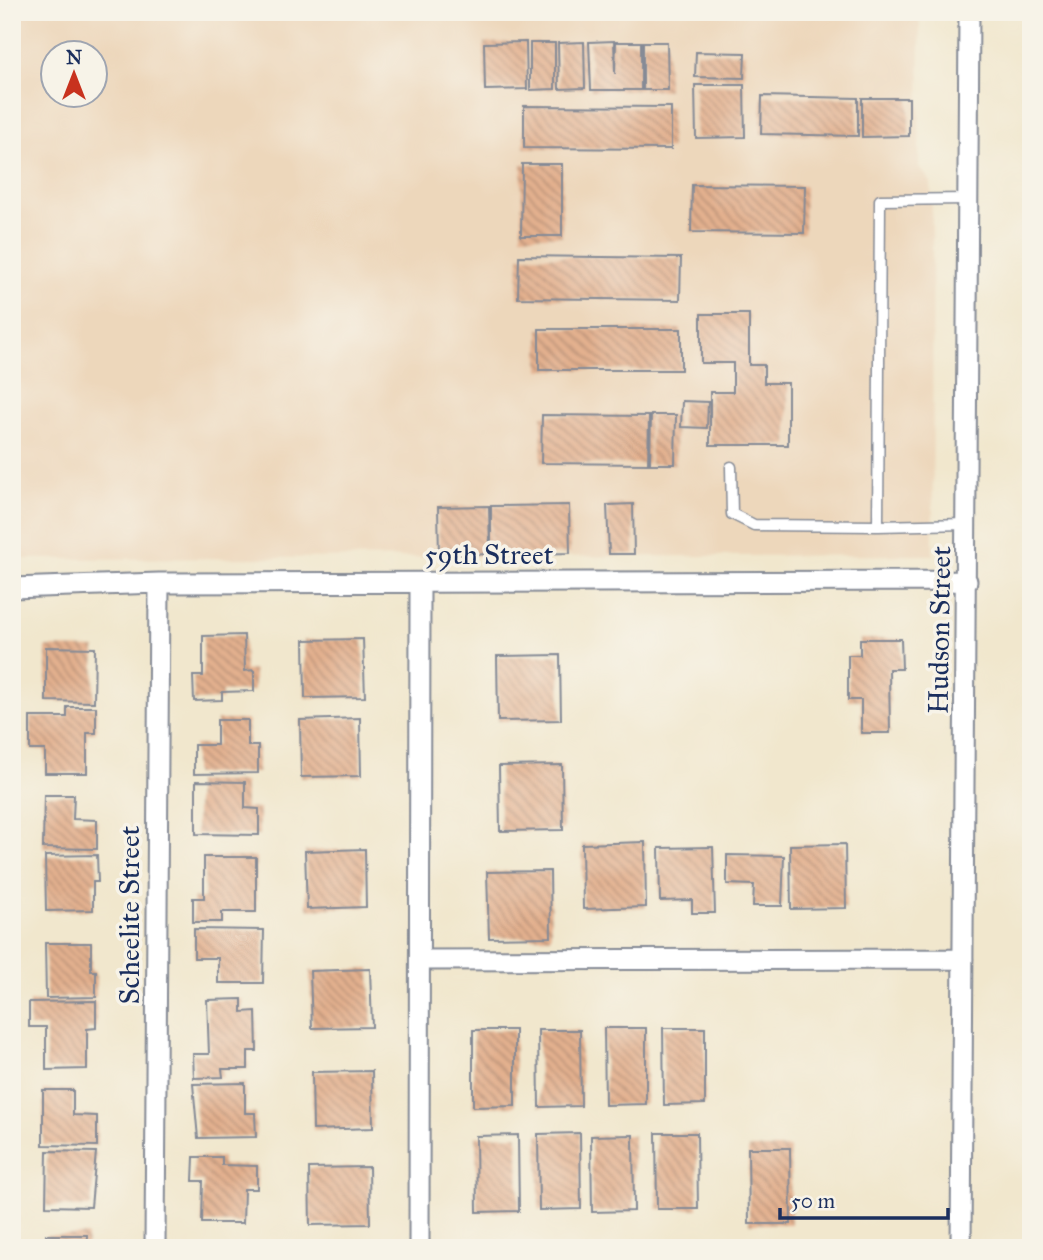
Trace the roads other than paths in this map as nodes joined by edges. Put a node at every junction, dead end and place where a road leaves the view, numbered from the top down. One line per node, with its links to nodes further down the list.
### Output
1 (969, 12): 2 (street, Hudson Street)
2 (968, 199): 4 (street, Hudson Street); 5 (lane)
3 (731, 467): 5 (lane)
4 (968, 524): 5 (lane); 6 (street, Hudson Street)
5 (878, 526)
6 (967, 581): 8 (street, 59th Street); 10 (street, Hudson Street)
7 (159, 583): 8 (street, 59th Street); 9 (street, 59th Street); 12 (street, Scheelite Street)
8 (420, 583): 11 (street)
9 (12, 588)
10 (963, 959): 11 (street); 14 (street, Hudson Street)
11 (419, 960): 13 (street)
12 (155, 1248)
13 (419, 1248)
14 (961, 1248)

